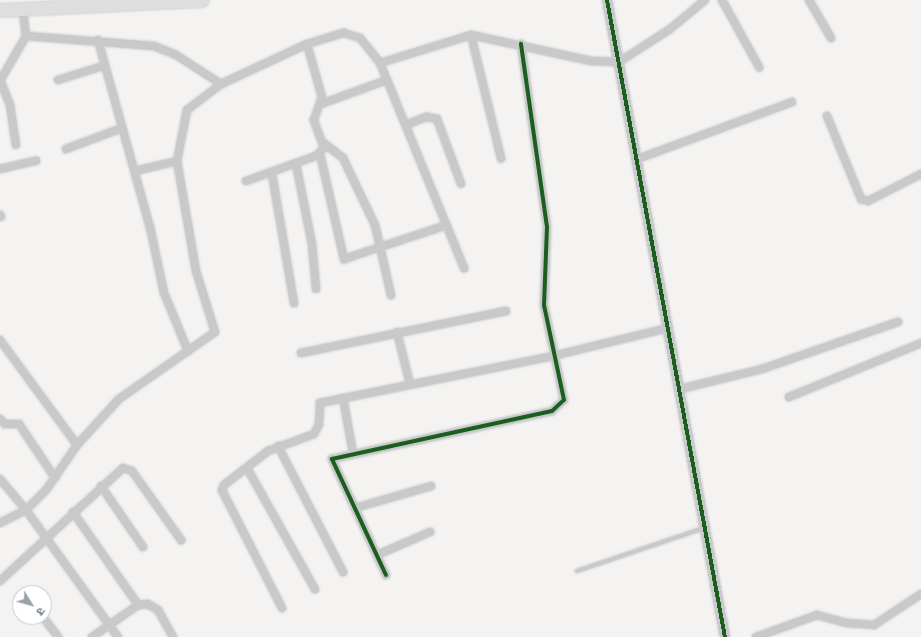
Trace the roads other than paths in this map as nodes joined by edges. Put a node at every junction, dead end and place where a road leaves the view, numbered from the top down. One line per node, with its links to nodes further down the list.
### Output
1 (202, 0): 7 (highway)
2 (607, 0): 14 (street)
3 (705, 0): 14 (street)
4 (722, 0): 19 (street)
5 (809, 0): 10 (street)
6 (0, 10): 7 (highway)
7 (24, 10): 9 (street)
8 (471, 35): 13 (street); 17 (street); 33 (street)
9 (26, 36): 11 (street); 16 (street)
10 (831, 38)
11 (98, 40): 18 (street); 23 (street)
12 (307, 44): 17 (street); 23 (street); 25 (street)
13 (521, 44): 14 (street); 58 (street)
14 (619, 62): 34 (street)
15 (0, 63): 16 (street)
16 (10, 63): 20 (street)
17 (380, 63): 22 (street)
18 (103, 66): 21 (street); 28 (street)
19 (759, 67)
20 (0, 80): 30 (street)
21 (58, 80)
22 (387, 80): 25 (street); 27 (street)
23 (221, 84): 36 (street)
24 (792, 102): 34 (street)
25 (321, 104): 29 (street)
26 (827, 116): 41 (street)
27 (406, 125): 43 (street); 44 (street)
28 (122, 128): 31 (street); 39 (street)
29 (325, 144): 32 (street); 45 (street)
30 (16, 145)
31 (66, 149)
32 (320, 154): 37 (street); 45 (street)
33 (501, 158)
34 (637, 159): 52 (street)
35 (36, 161): 38 (street)
36 (177, 161): 39 (street); 56 (street)
37 (296, 164): 40 (street); 47 (street)
38 (0, 169)
39 (135, 171): 56 (street)
40 (272, 174): 42 (street); 49 (street)
41 (921, 174)
42 (246, 182)
43 (461, 184)
44 (447, 225): 45 (street); 46 (street)
45 (381, 245): 48 (street)
46 (464, 268)
47 (316, 289)
48 (391, 295)
49 (294, 303)
50 (506, 311): 53 (street)
51 (898, 322): 60 (street)
52 (668, 328): 58 (street); 60 (street)
53 (397, 332): 57 (street); 59 (street)
54 (0, 340): 64 (street)
55 (921, 343): 61 (street)
56 (188, 351): 64 (street)
57 (301, 353)
58 (557, 355): 59 (street); 66 (street)
59 (410, 384): 62 (street)
60 (680, 389): 76 (street)
61 (789, 397)
62 (342, 398): 65 (street); 66 (street)
63 (0, 419): 68 (street)
64 (77, 445): 68 (street)
65 (278, 446): 67 (street); 83 (street)
66 (353, 453): 72 (street)
67 (247, 468): 86 (street); 89 (street)
68 (55, 478): 73 (street)
69 (0, 479): 73 (street)
70 (102, 486): 74 (street); 79 (street); 80 (street)
71 (431, 486): 72 (street)
72 (355, 508): 81 (street)
73 (26, 510): 75 (street); 78 (street)
74 (73, 512): 78 (street); 88 (street)
75 (0, 523)
76 (705, 527): 82 (lane); 96 (street)
77 (430, 532): 81 (street)
78 (46, 537): 85 (street); 91 (street)
79 (181, 540)
80 (143, 547)
81 (377, 555): 84 (street)
82 (577, 571)
83 (343, 572)
84 (386, 575)
85 (0, 581)
86 (315, 589)
87 (921, 594): 97 (street)
88 (138, 605): 91 (street); 95 (street)
89 (282, 608)
90 (49, 625): 92 (street)
91 (110, 625): 93 (street); 94 (street)
92 (58, 637)
93 (92, 637)
94 (118, 637)
95 (173, 637)
96 (725, 637)
97 (756, 637)

